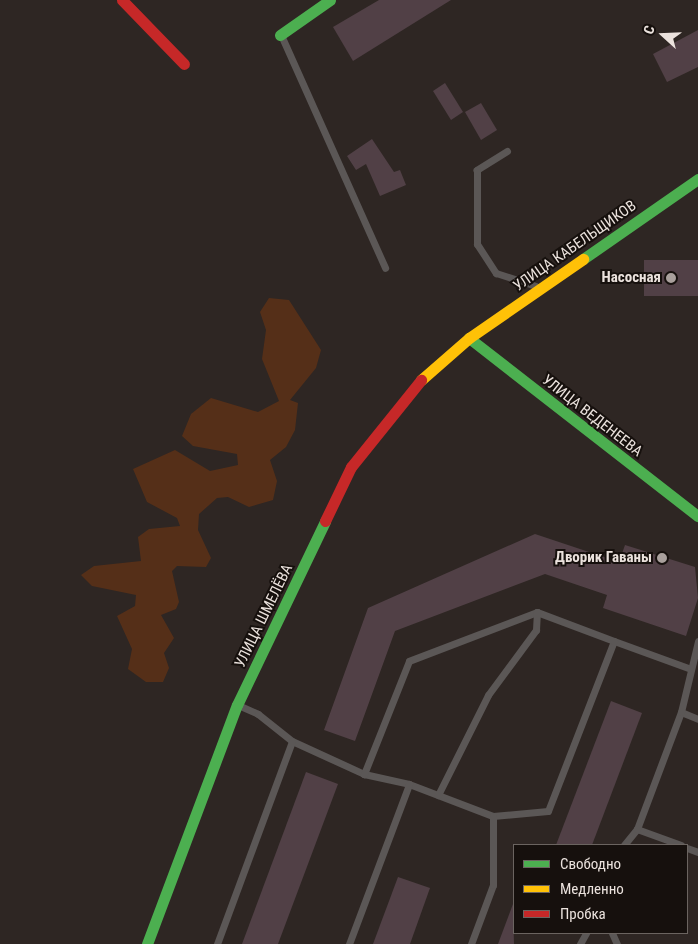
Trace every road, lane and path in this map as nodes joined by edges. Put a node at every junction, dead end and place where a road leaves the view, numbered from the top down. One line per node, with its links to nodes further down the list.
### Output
1 (122, 0): 4 (main road)
2 (330, 0): 3 (main road)
3 (280, 35): 7 (lane)
4 (184, 64)
5 (507, 151): 8 (lane)
6 (698, 179): 8 (main road, УЛИЦА КАБЕЛЬЩИКОВ)
7 (385, 268)
8 (541, 288): 9 (main road, УЛИЦА КАБЕЛЬЩИКОВ)
9 (469, 338): 10 (main road, УЛИЦА ВЕДЕНЕЕВА); 15 (main road, УЛИЦА ШМЕЛЁВА)
10 (698, 516)
11 (537, 612): 12 (lane); 19 (lane); 21 (lane)
12 (614, 641): 14 (lane); 22 (lane)
13 (698, 641): 14 (lane)
14 (688, 668): 16 (lane)
15 (237, 705): 18 (lane); 26 (main road, УЛИЦА ШМЕЛЁВА)
16 (681, 712): 17 (lane); 23 (lane)
17 (698, 719)
18 (292, 741): 19 (lane); 27 (lane)
19 (364, 774): 20 (lane)
20 (409, 784): 21 (lane); 28 (lane)
21 (438, 795): 22 (lane)
22 (493, 816): 29 (lane)
23 (637, 829): 24 (lane); 25 (lane)
24 (625, 844)
25 (677, 844)
26 (147, 944)
27 (217, 944)
28 (349, 944)
29 (471, 944)

